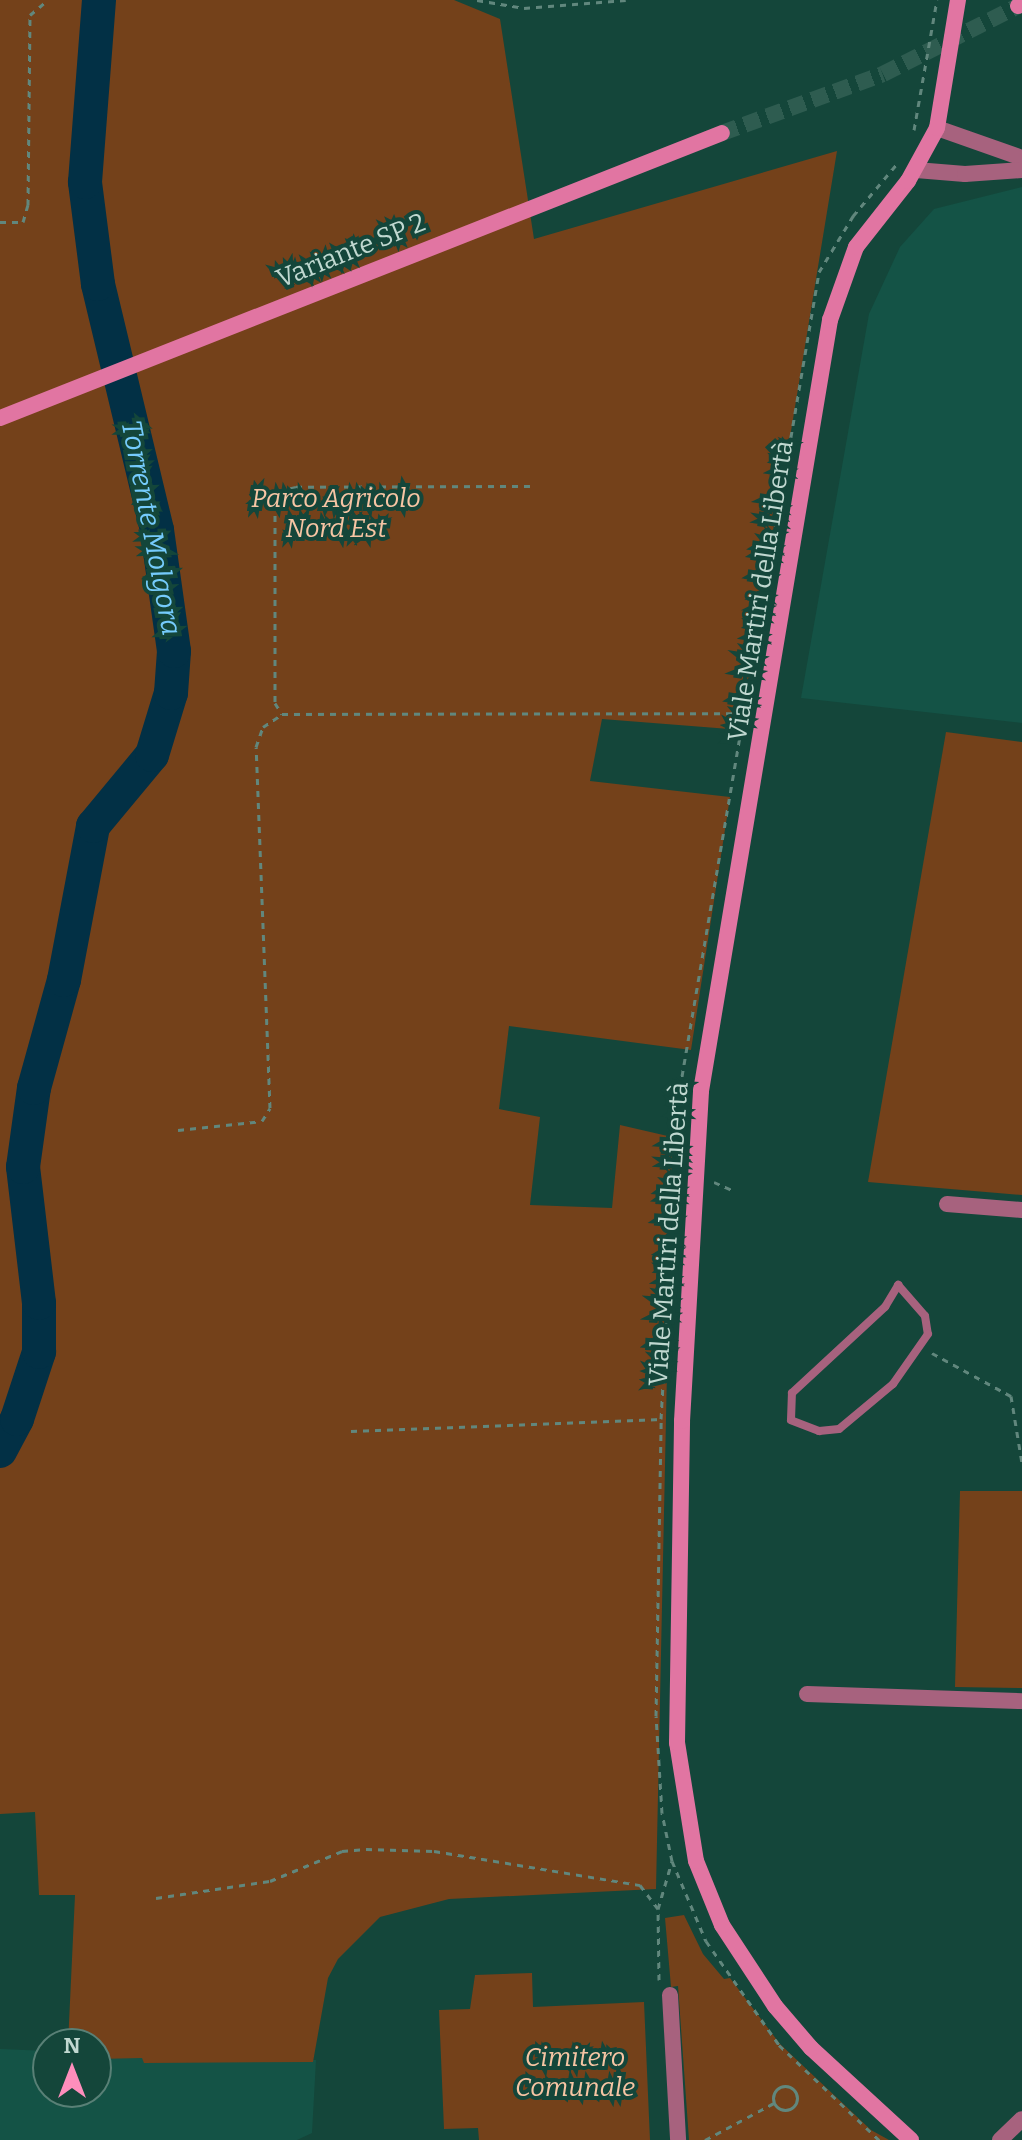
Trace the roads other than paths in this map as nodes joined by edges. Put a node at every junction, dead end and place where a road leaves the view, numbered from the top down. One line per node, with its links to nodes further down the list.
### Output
1 (958, 0): 2 (street, Viale Martiri della Libertà)
2 (937, 128): 4 (street); 5 (street, Viale Martiri della Libertà)
3 (722, 133): 7 (street, Variante SP 2)
4 (1022, 158)
5 (916, 170): 6 (street); 16 (street, Viale Martiri della Libertà)
6 (1022, 170)
7 (0, 418)
8 (947, 1204): 9 (street)
9 (1022, 1210)
10 (922, 1347): 10 (lane)
11 (807, 1694): 12 (street)
12 (1022, 1701)
13 (670, 1995): 15 (street)
14 (1022, 2119): 17 (street)
15 (678, 2140)
16 (911, 2140)
17 (1000, 2140)

